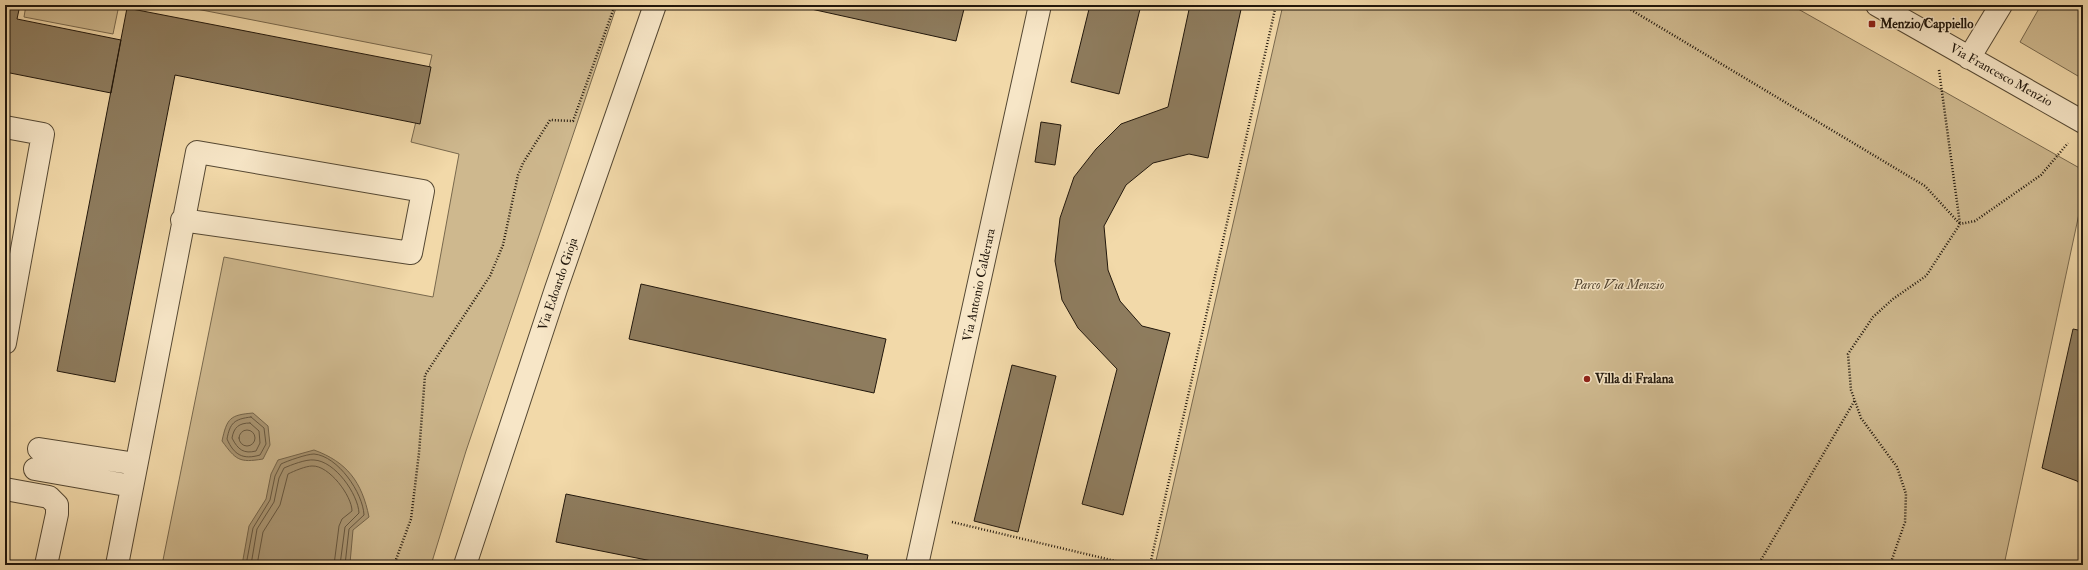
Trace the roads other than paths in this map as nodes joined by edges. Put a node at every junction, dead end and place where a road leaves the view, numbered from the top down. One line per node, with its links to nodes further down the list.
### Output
1 (655, 5): 15 (street, Via Edoardo Gioja)
2 (1040, 5): 16 (street, Via Antonio Calderara)
3 (1877, 5): 5 (street, Via Francesco Menzio)
4 (2001, 5): 5 (street)
5 (1970, 58): 6 (street, Via Francesco Menzio)
6 (2083, 122)
7 (5, 127): 9 (street)
8 (182, 220): 8 (street); 10 (street)
9 (5, 343)
10 (136, 464): 11 (street); 11 (street)
11 (132, 486): 14 (street)
12 (5, 489): 13 (street)
13 (46, 565)
14 (117, 565)
15 (466, 565)
16 (917, 565)

